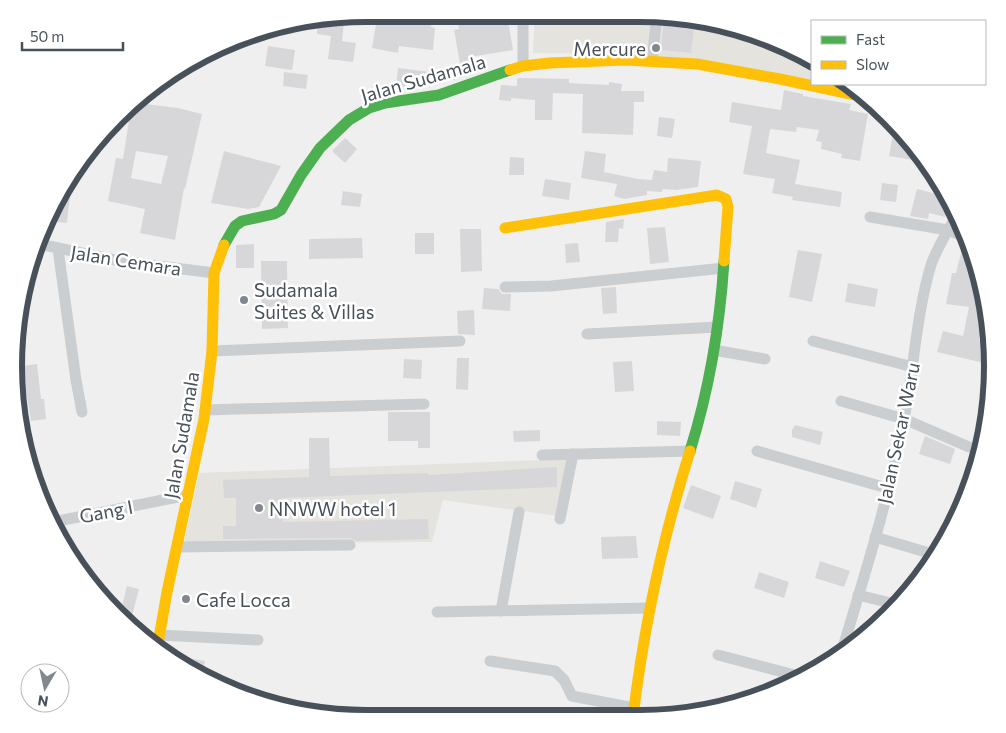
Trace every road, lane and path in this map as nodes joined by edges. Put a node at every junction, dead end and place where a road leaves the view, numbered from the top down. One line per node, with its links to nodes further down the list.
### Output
1 (522, 22): 4 (street)
2 (656, 23): 3 (street)
3 (652, 61): 4 (street, Jalan Sudamala); 5 (street, Jalan Sudamala)
4 (522, 66): 14 (street, Jalan Sudamala)
5 (848, 94)
6 (870, 217): 9 (street)
7 (952, 223): 9 (street, Jalan Sekar Waru)
8 (505, 228): 13 (street)
9 (948, 230): 10 (street); 23 (street, Jalan Sekar Waru)
10 (956, 233)
11 (45, 245): 12 (street, Jalan Cemara)
12 (58, 248): 14 (street, Jalan Cemara); 27 (street)
13 (724, 268): 15 (street); 16 (street)
14 (214, 274): 21 (street, Jalan Sudamala)
15 (504, 287)
16 (717, 327): 17 (street); 20 (street)
17 (587, 334)
18 (460, 341): 21 (street)
19 (814, 341): 23 (street)
20 (714, 350): 22 (street); 30 (street)
21 (212, 351): 26 (street, Jalan Sudamala)
22 (765, 359)
23 (913, 367): 28 (street, Jalan Sekar Waru)
24 (841, 401): 28 (street)
25 (424, 404): 26 (street)
26 (205, 410): 35 (street, Jalan Sudamala)
27 (82, 412)
28 (904, 419): 29 (street); 34 (street, Jalan Sekar Waru)
29 (969, 447)
30 (691, 452): 32 (street); 45 (street)
31 (757, 452): 34 (street)
32 (573, 454): 33 (street); 37 (street)
33 (542, 455)
34 (887, 488): 39 (street, Jalan Sekar Waru)
35 (188, 495): 38 (street, Gang I); 41 (street, Jalan Sudamala)
36 (519, 512): 46 (street)
37 (560, 519)
38 (59, 521)
39 (875, 537): 42 (street); 43 (street, Jalan Sekar Waru)
40 (350, 545): 41 (street)
41 (177, 547): 48 (street, Jalan Sudamala)
42 (929, 553)
43 (858, 595): 44 (street); 51 (street, Jalan Sekar Waru)
44 (890, 602)
45 (649, 608): 46 (street); 56 (street)
46 (501, 611): 47 (street)
47 (437, 612)
48 (160, 635): 49 (street, Jalan Sudamala); 50 (street)
49 (159, 640)
50 (258, 640)
51 (843, 644)
52 (718, 655): 54 (street)
53 (490, 661): 55 (street)
54 (793, 675)
55 (626, 710)
56 (634, 710)

